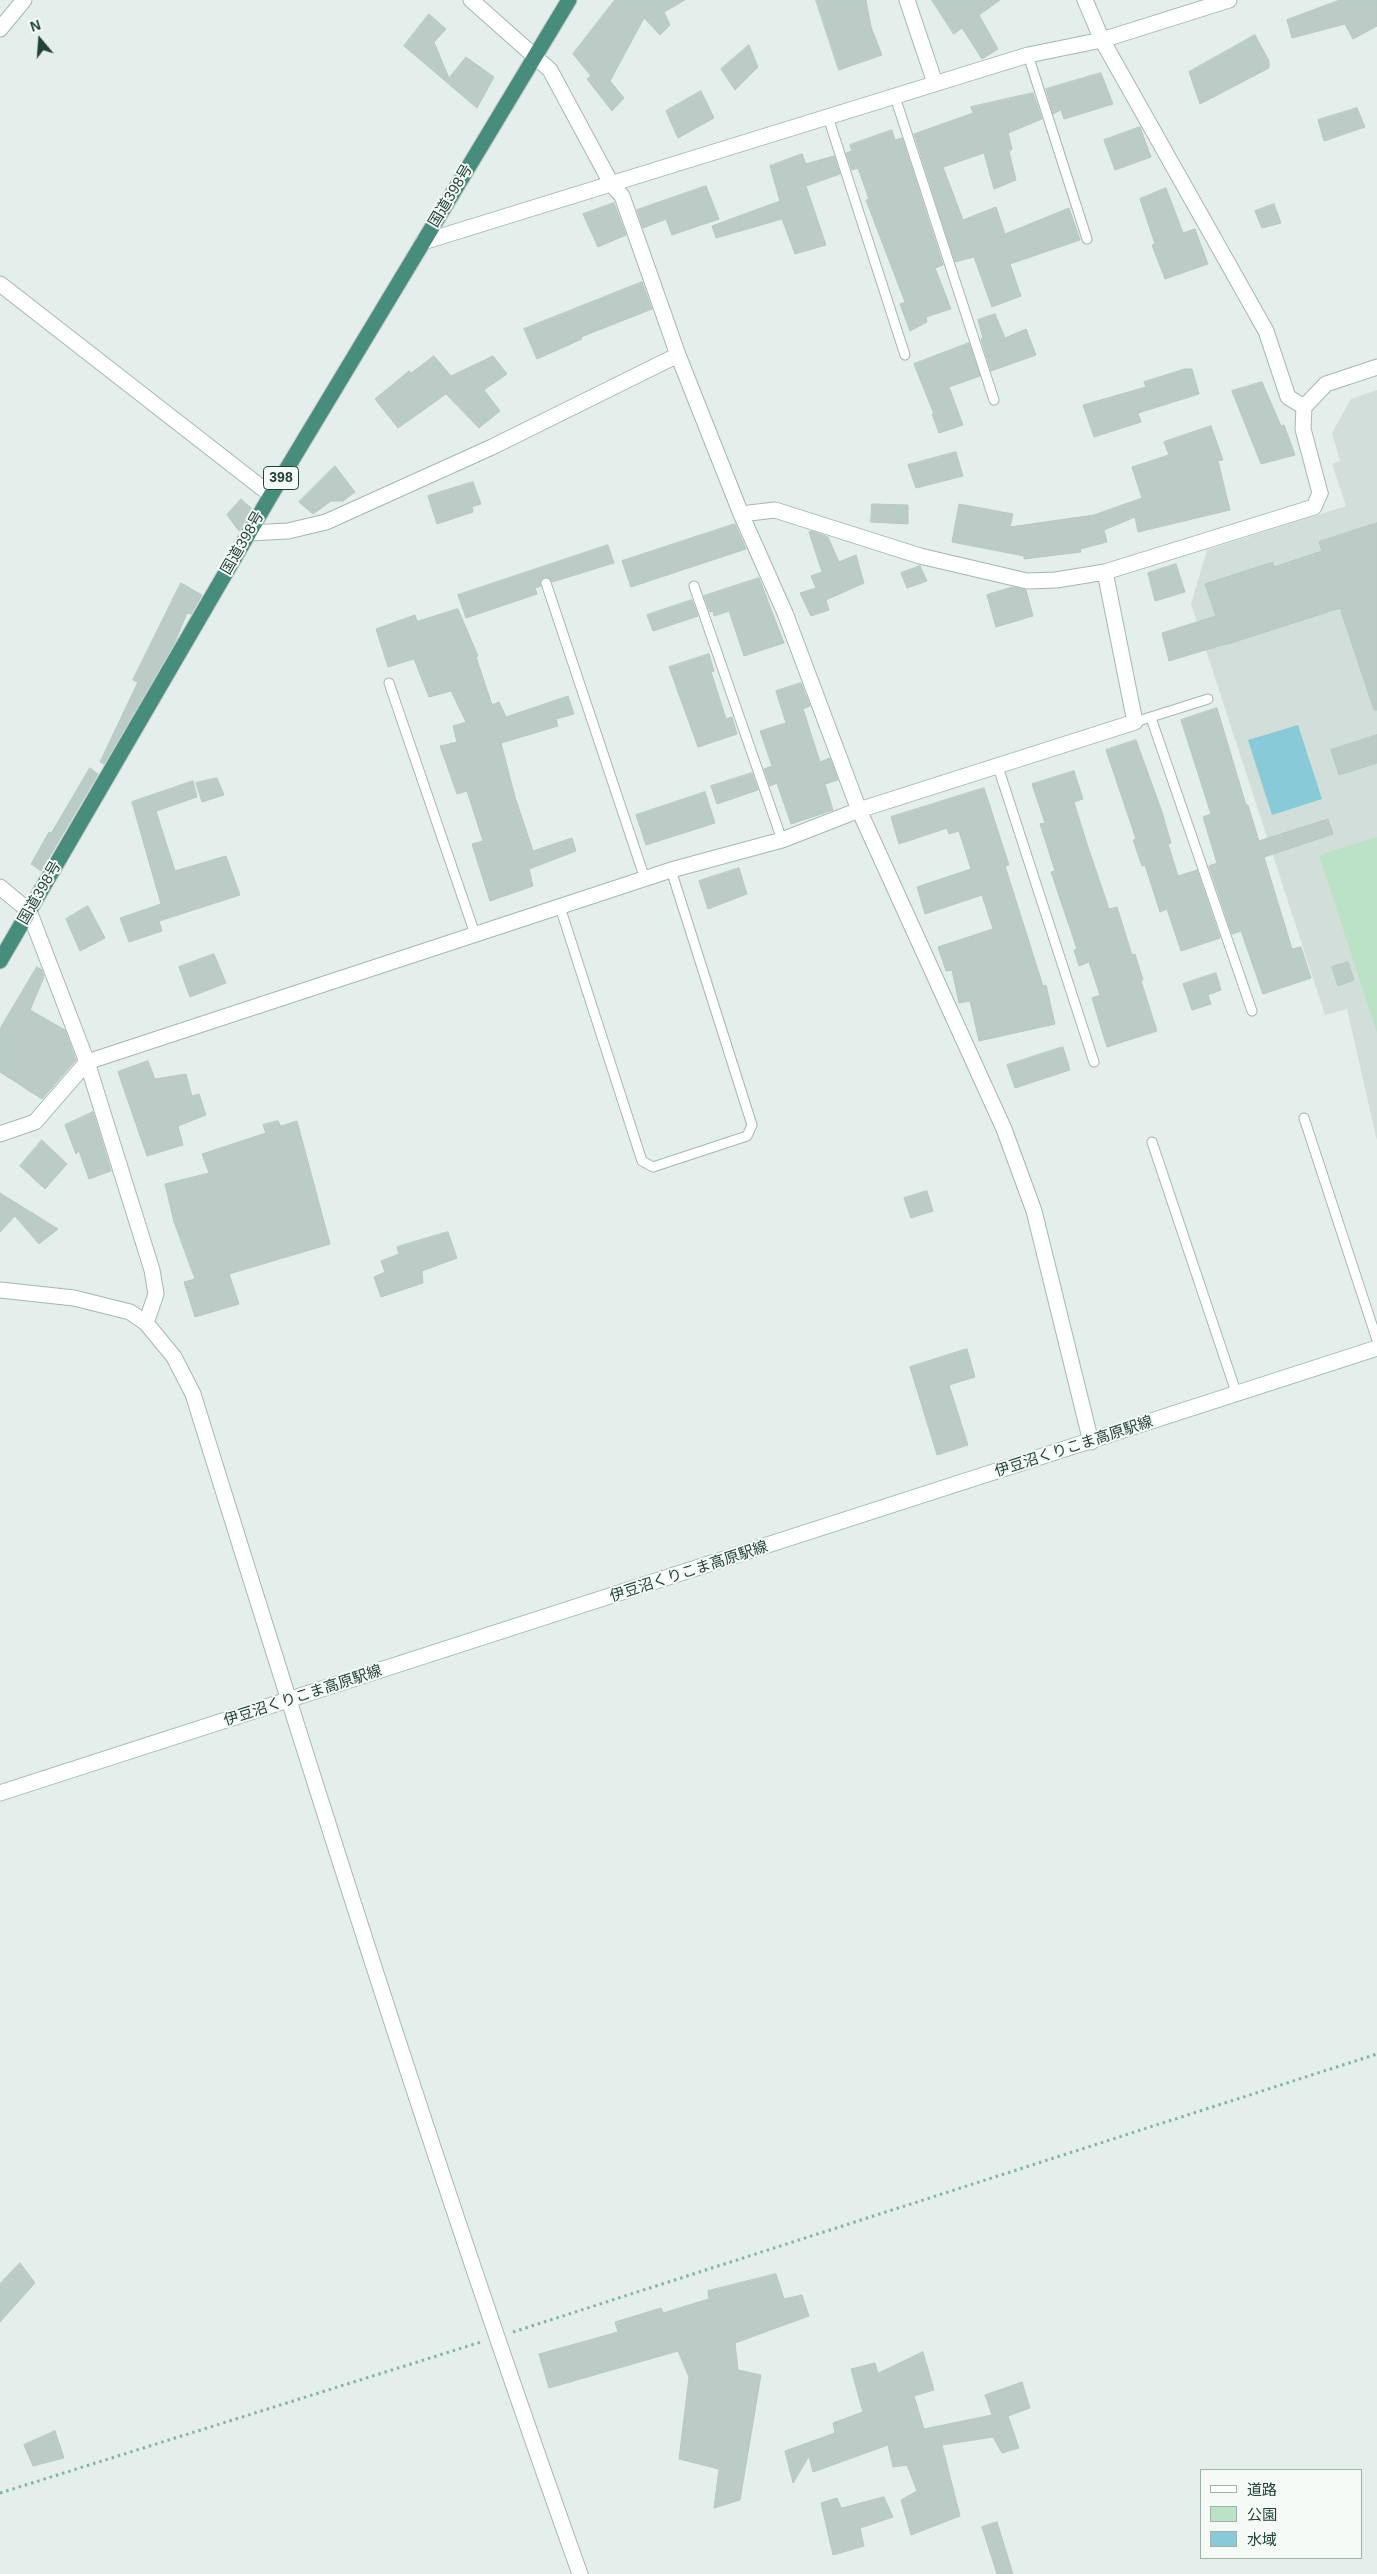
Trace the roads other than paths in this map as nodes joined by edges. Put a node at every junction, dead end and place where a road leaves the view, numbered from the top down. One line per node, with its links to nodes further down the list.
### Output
1 (24, 0): 7 (street)
2 (471, 0): 9 (street)
3 (569, 0): 9 (highway, 国道398号 / 398)
4 (907, 0): 11 (street)
5 (1085, 0): 8 (street)
6 (1229, 0): 8 (street)
7 (0, 29)
8 (1102, 40): 10 (street); 22 (street)
9 (535, 55): 14 (street); 16 (highway, 国道398号 / 398)
10 (1028, 55): 11 (street); 15 (lane)
11 (935, 83): 12 (street)
12 (895, 97): 13 (street); 21 (lane)
13 (828, 117): 14 (street); 19 (lane)
14 (612, 185): 16 (street); 18 (street)
15 (1087, 239)
16 (423, 242): 23 (highway, 国道398号 / 398)
17 (0, 284): 23 (street)
18 (678, 355): 24 (street); 25 (street)
19 (905, 355)
20 (1377, 367): 22 (street)
21 (994, 400)
22 (1304, 407): 26 (street)
23 (271, 495): 25 (highway, 国道398号 / 398)
24 (742, 514): 26 (street); 34 (street)
25 (249, 533): 40 (highway, 国道398号 / 398)
26 (1105, 572): 32 (street)
27 (546, 583): 37 (lane)
28 (694, 586): 35 (lane)
29 (389, 684): 41 (lane)
30 (1208, 700): 31 (lane)
31 (1151, 718): 32 (lane); 43 (lane)
32 (1135, 722): 33 (street)
33 (998, 767): 34 (street); 45 (lane)
34 (859, 810): 35 (street); 54 (street)
35 (782, 840): 36 (street)
36 (671, 870): 37 (street); 39 (lane)
37 (645, 879): 39 (street)
38 (0, 888): 40 (street)
39 (560, 907): 41 (street)
40 (29, 911): 42 (highway, 国道398号 / 398); 44 (street)
41 (475, 934): 44 (street)
42 (0, 961)
43 (1252, 1010)
44 (87, 1062): 47 (street); 50 (street)
45 (1094, 1062)
46 (1304, 1118): 51 (lane)
47 (0, 1134)
48 (1152, 1142): 53 (lane)
49 (0, 1290): 50 (street)
50 (146, 1323): 55 (street)
51 (1377, 1340)
52 (1377, 1348): 53 (street, 伊豆沼くりこま高原駅線)
53 (1237, 1395): 54 (street, 伊豆沼くりこま高原駅線)
54 (1091, 1442): 55 (street, 伊豆沼くりこま高原駅線)
55 (288, 1701): 56 (street, 伊豆沼くりこま高原駅線); 57 (street)
56 (0, 1793)
57 (580, 2574)

